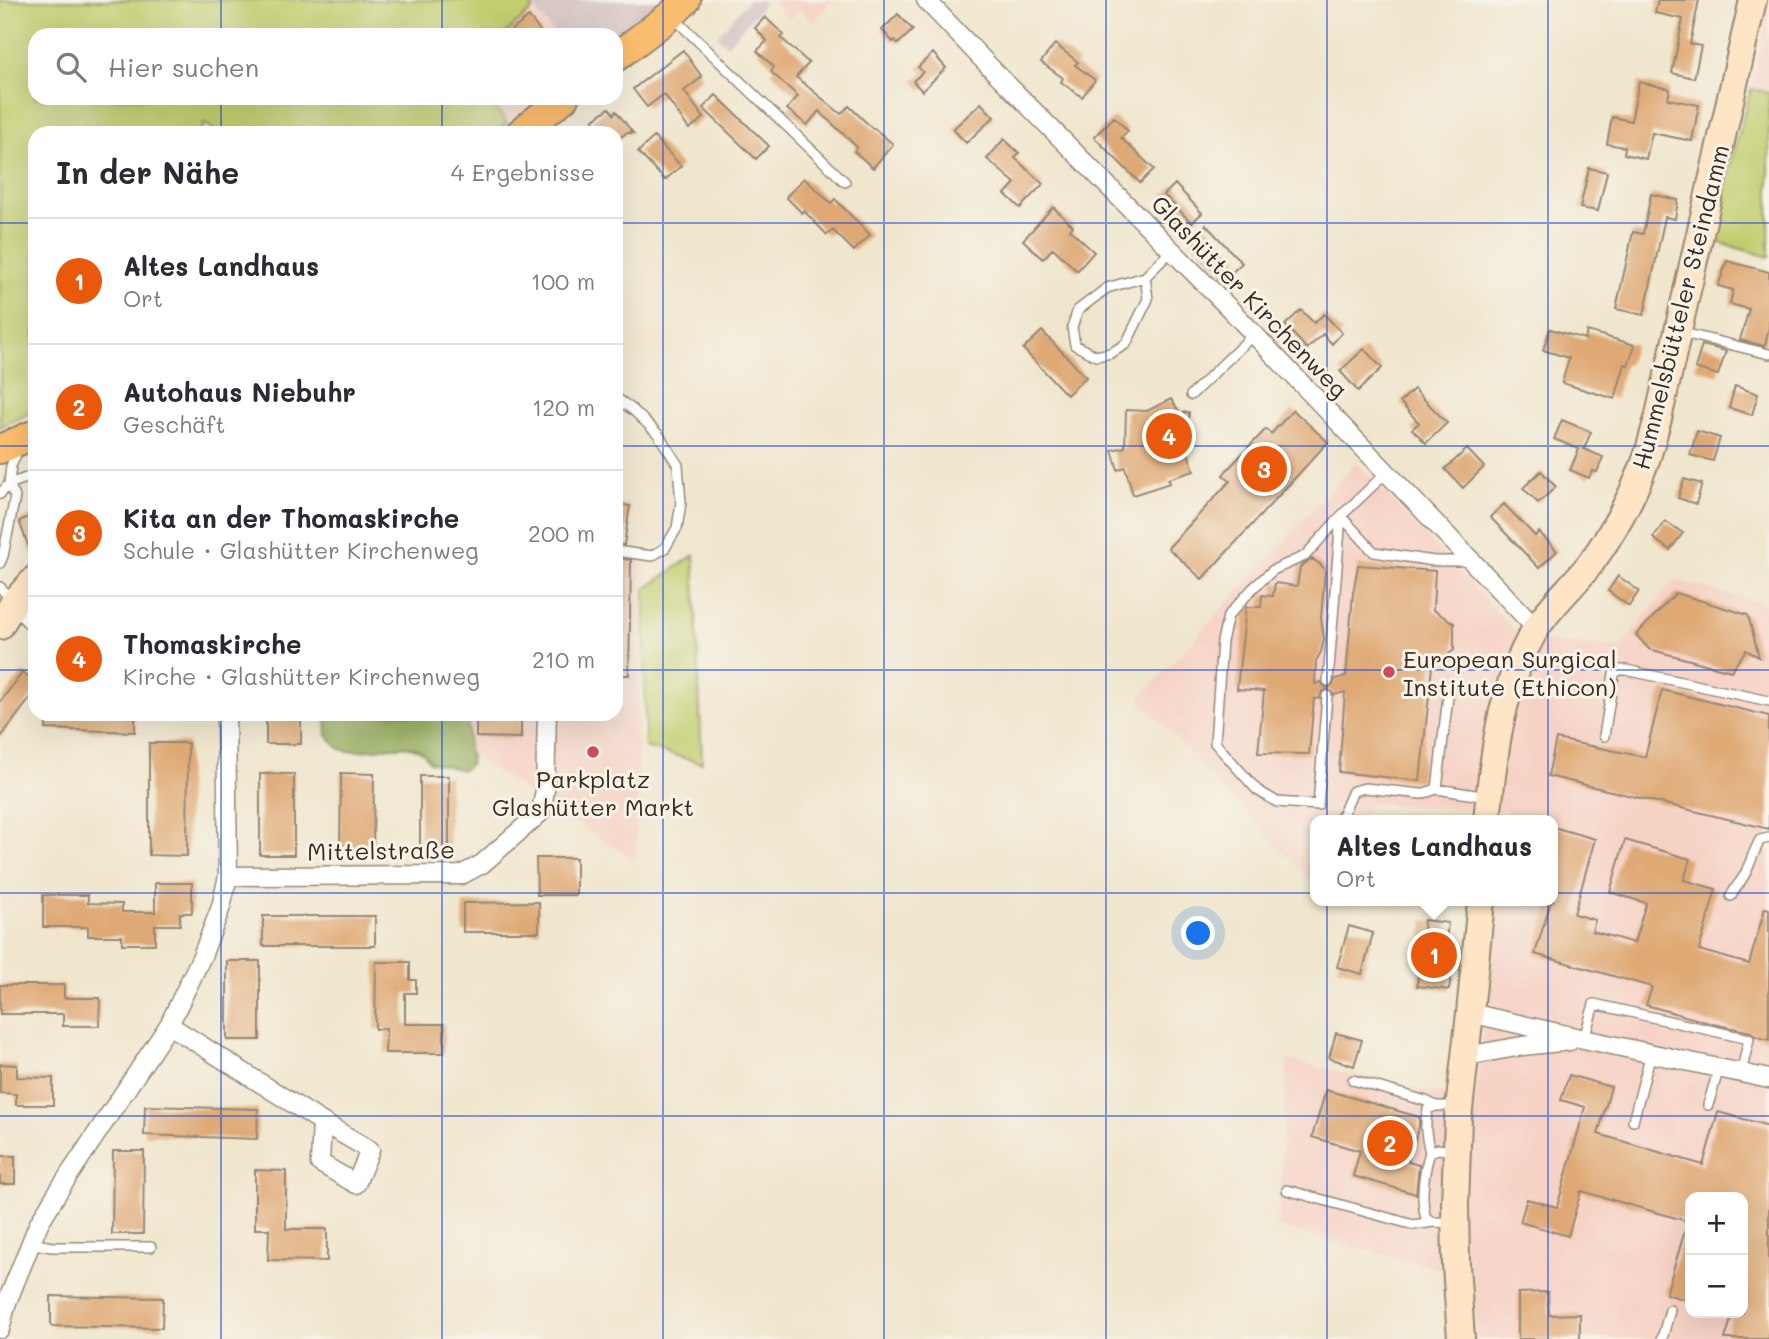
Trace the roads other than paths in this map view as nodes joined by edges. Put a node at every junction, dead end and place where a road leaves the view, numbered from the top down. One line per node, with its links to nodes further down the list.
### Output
1 (926, 0): 8 (street, Glashütter Kirchenweg)
2 (1753, 0): 10 (street, Hummelsbütteler Steindamm)
3 (678, 7): 4 (main road); 7 (lane)
4 (623, 51)
5 (556, 105): 6 (main road)
6 (529, 126)
7 (845, 181)
8 (1172, 250): 9 (lane); 11 (street, Glashütter Kirchenweg)
9 (1145, 278): 9 (lane)
10 (1678, 332): 12 (lane); 30 (street, Hummelsbütteler Steindamm)
11 (1254, 334): 13 (lane); 18 (street, Glashütter Kirchenweg)
12 (1769, 354)
13 (1191, 395)
14 (623, 403): 23 (lane)
15 (28, 437): 17 (main road)
16 (28, 438): 20 (lane)
17 (0, 449)
18 (1388, 472): 22 (lane); 24 (street, Glashütter Kirchenweg)
19 (28, 477): 20 (lane)
20 (9, 484): 21 (lane); 25 (lane)
21 (0, 494)
22 (1341, 516): 24 (lane); 31 (lane); 33 (lane)
23 (623, 552)
24 (1472, 561): 30 (street, Glashütter Kirchenweg)
25 (0, 563)
26 (28, 584): 27 (street)
27 (5, 599): 28 (street); 29 (street)
28 (28, 618)
29 (0, 626)
30 (1536, 628): 39 (street, Hummelsbütteler Steindamm)
31 (1328, 681)
32 (1449, 688): 38 (lane)
33 (1327, 696)
34 (1769, 701): 37 (lane)
35 (226, 721): 42 (street)
36 (547, 721): 42 (street, Mittelstraße)
37 (1604, 736)
38 (1437, 789): 39 (lane); 40 (lane)
39 (1489, 808)
40 (1342, 815)
41 (1769, 838): 43 (lane)
42 (228, 876): 46 (street)
43 (1731, 896)
44 (1481, 906): 45 (street)
45 (1471, 1013): 47 (street); 49 (street)
46 (169, 1025): 57 (street); 60 (street)
47 (1584, 1039): 48 (street); 49 (street); 51 (lane)
48 (1651, 1053): 50 (street); 56 (lane)
49 (1466, 1056): 55 (street)
50 (1719, 1068): 51 (street); 54 (lane)
51 (1741, 1073): 52 (street)
52 (1769, 1079)
53 (1353, 1080): 55 (lane)
54 (1708, 1105)
55 (1448, 1106): 59 (street)
56 (1633, 1121)
57 (322, 1122)
58 (1287, 1190): 59 (lane)
59 (1444, 1223): 64 (street)
60 (30, 1243): 61 (lane); 63 (street)
61 (150, 1247)
62 (1670, 1310): 65 (lane)
63 (0, 1329)
64 (1461, 1339)
65 (1662, 1339)

